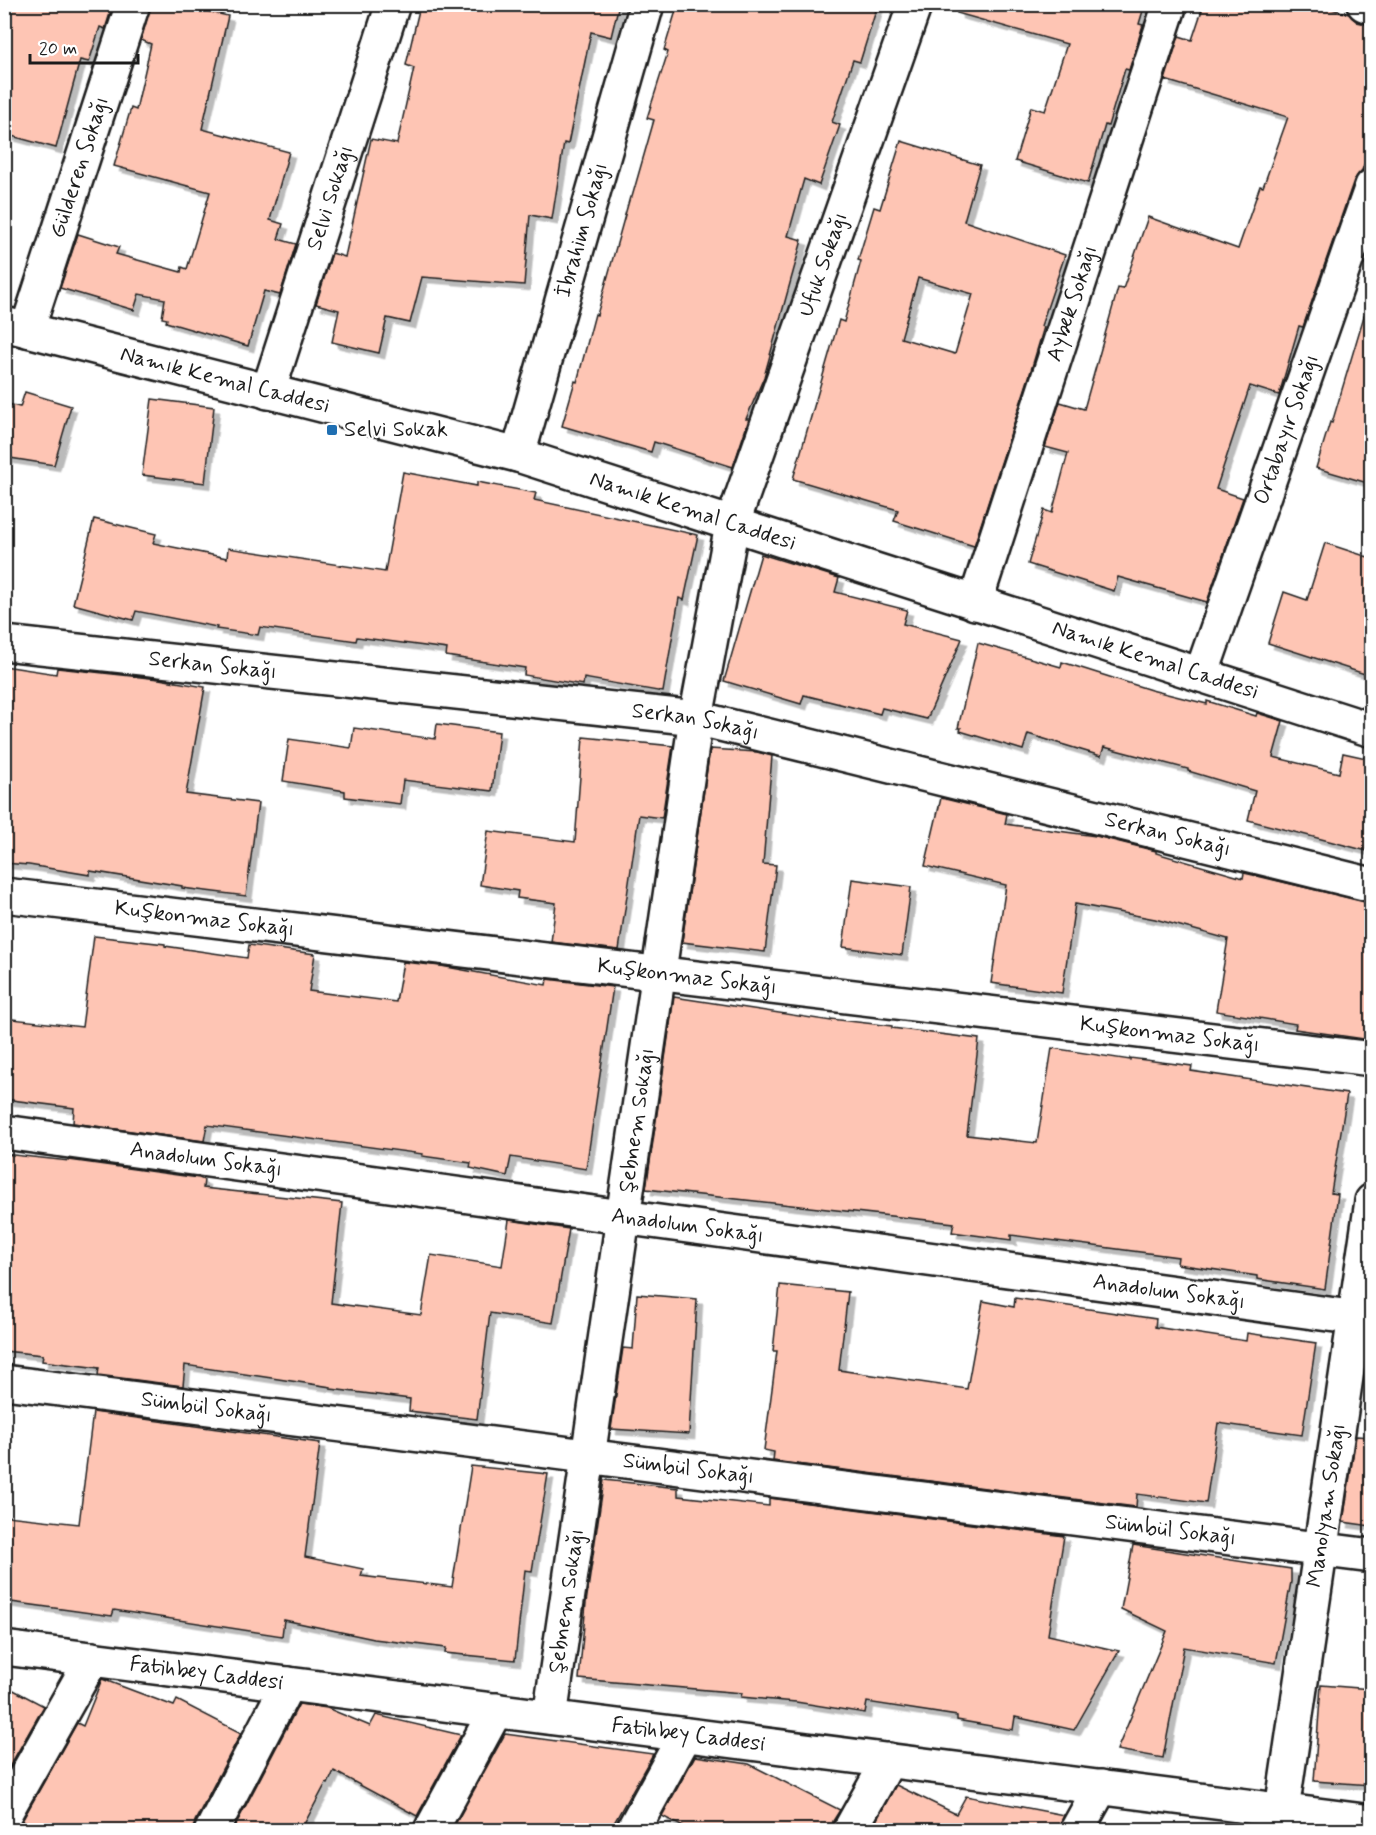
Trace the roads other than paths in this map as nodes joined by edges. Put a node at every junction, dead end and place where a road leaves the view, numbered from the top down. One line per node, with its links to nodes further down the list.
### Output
1 (134, 4): 9 (street, Gülderen Sokağı)
2 (393, 4): 10 (street, Selvi Sokağı)
3 (648, 4): 11 (street, İbrahim Sokağı)
4 (915, 4): 12 (street, Ufuk Sokağı)
5 (1170, 4): 13 (street, Aybek Sokağı)
6 (1364, 4): 7 (street)
7 (1371, 7)
8 (1371, 186): 15 (street, Ortabayır Sokağı)
9 (16, 327): 10 (street, Namık Kemal Caddesi)
10 (268, 392): 11 (street, Namık Kemal Caddesi)
11 (518, 455): 12 (street, Namık Kemal Caddesi)
12 (732, 525): 13 (street, Namık Kemal Caddesi); 16 (street, Şebnem Sokağı)
13 (975, 603): 15 (street, Namık Kemal Caddesi)
14 (4, 643): 16 (street, Serkan Sokağı)
15 (1201, 675): 17 (street, Namık Kemal Caddesi)
16 (696, 718): 18 (street, Serkan Sokağı); 20 (street, Şebnem Sokağı)
17 (1371, 730)
18 (1371, 885)
19 (4, 895): 20 (street, Kuşkonmaz Sokağı)
20 (659, 973): 21 (street, Kuşkonmaz Sokağı); 24 (street, Şebnem Sokağı)
21 (1371, 1059)
22 (4, 1132): 24 (street, Anadolum Sokağı)
23 (1371, 1201): 25 (street, Manolyam Sokağı)
24 (623, 1217): 25 (street, Anadolum Sokağı); 27 (street, Şebnem Sokağı)
25 (1363, 1319): 28 (street, Manolyam Sokağı)
26 (4, 1382): 27 (street, Sümbül Sokağı)
27 (588, 1456): 28 (street, Sümbül Sokağı); 34 (street, Şebnem Sokağı)
28 (1320, 1550): 29 (street, Sümbül Sokağı); 39 (street, Manolyam Sokağı)
29 (1371, 1556)
30 (4, 1648): 31 (street, Fatihbey Caddesi)
31 (92, 1659): 32 (street, Fatihbey Caddesi); 38 (street)
32 (288, 1684): 33 (street, Fatihbey Caddesi); 41 (street)
33 (496, 1710): 34 (street, Fatihbey Caddesi); 42 (street)
34 (550, 1717): 35 (street, Fatihbey Caddesi)
35 (685, 1734): 36 (street, Fatihbey Caddesi); 43 (street)
36 (889, 1760): 37 (street, Fatihbey Caddesi); 44 (street)
37 (1101, 1787): 39 (street, Fatihbey Caddesi); 45 (street)
38 (4, 1815)
39 (1280, 1820): 40 (street, Fatihbey Caddesi)
40 (1371, 1822)
41 (212, 1830)
42 (431, 1830)
43 (633, 1830)
44 (850, 1830)
45 (1077, 1830)

